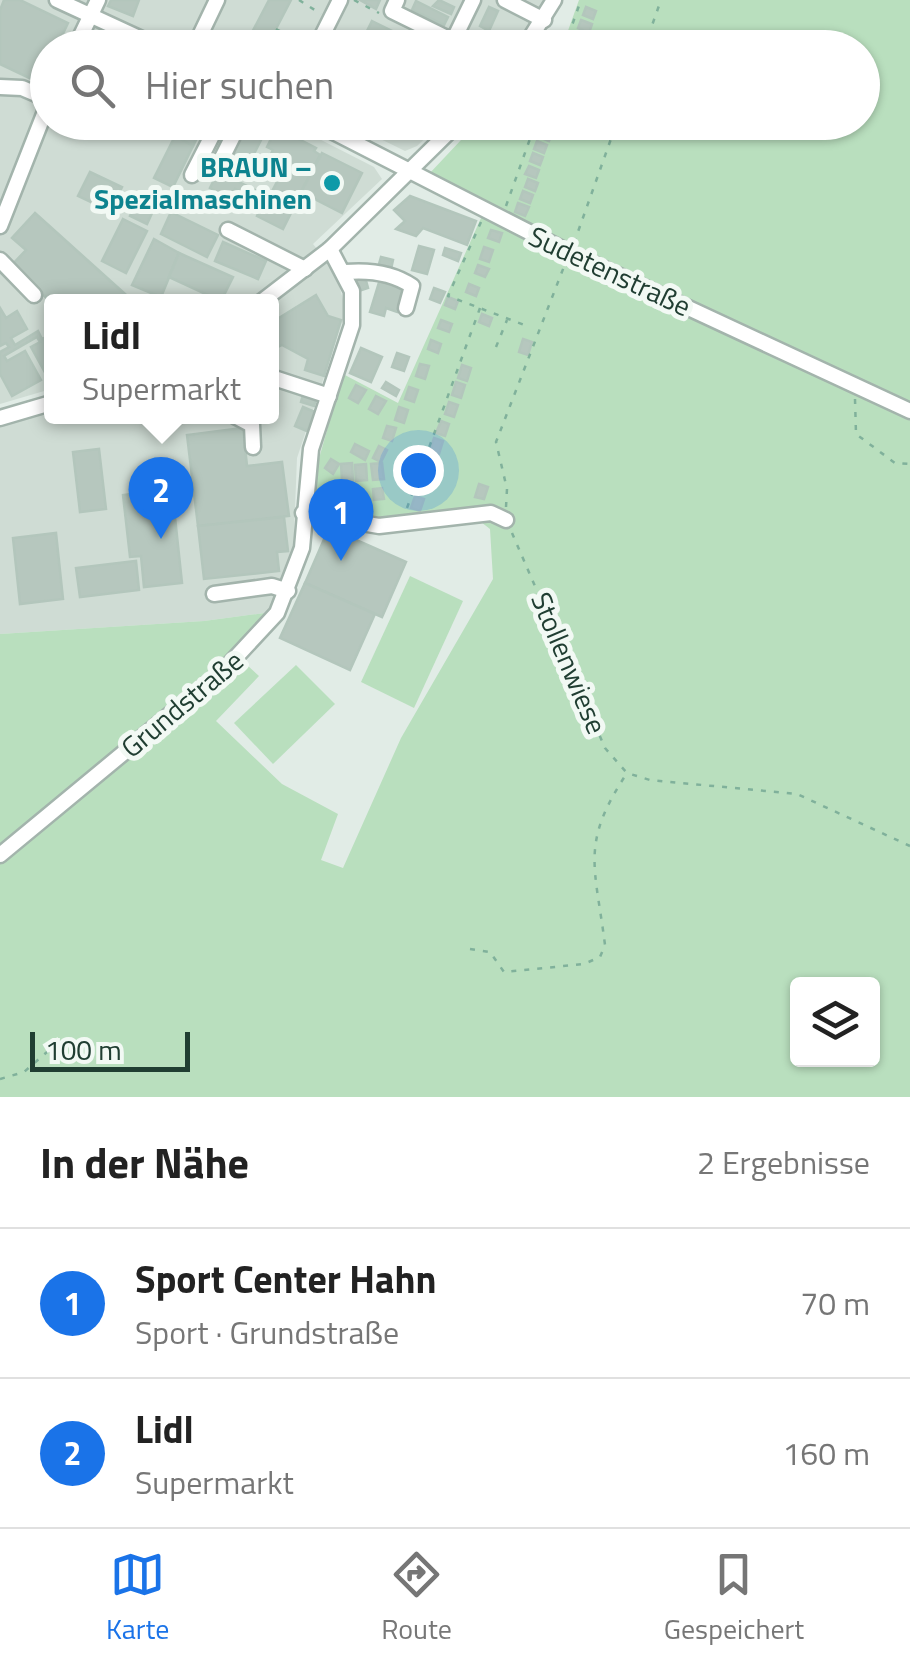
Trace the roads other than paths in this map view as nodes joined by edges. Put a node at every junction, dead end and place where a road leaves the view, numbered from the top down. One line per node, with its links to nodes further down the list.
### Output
1 (57, 0): 9 (street)
2 (98, 0): 9 (street)
3 (217, 0): 13 (street)
4 (340, 0): 14 (street)
5 (473, 0): 16 (street)
6 (505, 0): 10 (street)
7 (554, 0): 10 (street)
8 (395, 5): 15 (street)
9 (91, 16): 11 (street); 12 (street)
10 (544, 20): 17 (street)
11 (84, 30)
12 (121, 30)
13 (203, 30)
14 (324, 30)
15 (434, 30)
16 (459, 30)
17 (537, 30)
18 (0, 87): 19 (street)
19 (30, 92)
20 (32, 140): 28 (street)
21 (210, 140): 27 (street)
22 (231, 140): 25 (street)
23 (350, 140): 26 (street, Sudetenstraße)
24 (441, 140): 26 (street)
25 (218, 166)
26 (412, 171): 31 (street); 41 (street, Sudetenstraße)
27 (192, 175)
28 (4, 206): 29 (street)
29 (0, 226)
30 (228, 230): 33 (street)
31 (330, 250): 33 (street); 34 (street)
32 (0, 260): 36 (street)
33 (305, 268): 35 (street)
34 (345, 272): 37 (street); 39 (street, Grundstraße)
35 (271, 294)
36 (34, 295)
37 (406, 308)
38 (279, 381): 39 (street)
39 (328, 396): 45 (street, Grundstraße)
40 (44, 404): 42 (street)
41 (910, 412)
42 (0, 418)
43 (250, 424): 44 (street)
44 (253, 447)
45 (303, 513): 46 (street); 47 (street, Grundstraße)
46 (506, 520)
47 (288, 591): 48 (street); 49 (street, Grundstraße)
48 (214, 594)
49 (0, 855)

